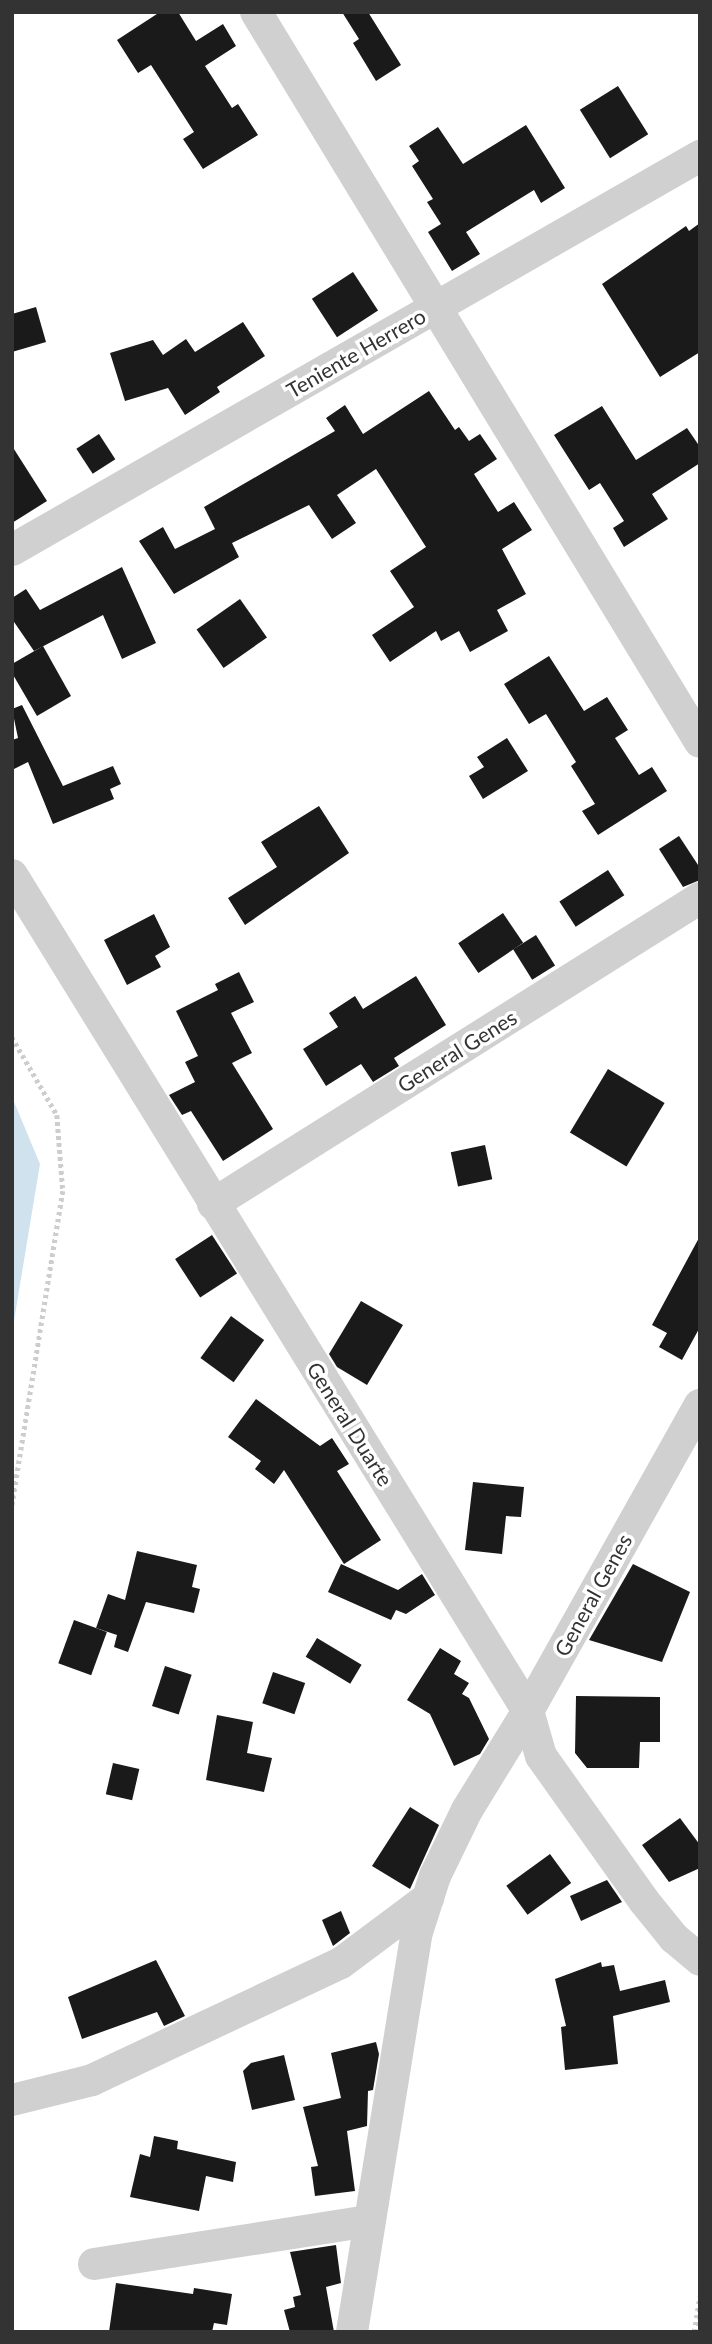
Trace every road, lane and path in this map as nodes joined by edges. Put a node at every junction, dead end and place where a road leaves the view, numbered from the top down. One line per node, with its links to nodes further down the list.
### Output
1 (256, 12): 3 (street)
2 (700, 156): 3 (street, Teniente Herrero)
3 (435, 308): 4 (street, Teniente Herrero); 5 (street)
4 (12, 550)
5 (700, 742)
6 (12, 875): 9 (street, General Duarte)
7 (700, 898): 9 (street, General Genes)
8 (12, 1037): 11 (path)
9 (213, 1204): 12 (street, General Duarte)
10 (700, 1405): 12 (street, General Genes)
11 (12, 1507)
12 (528, 1711): 13 (street, General Genes); 14 (street, General Duarte)
13 (428, 1898): 15 (street); 16 (street, General Genes)
14 (700, 1960)
15 (12, 2100)
16 (370, 2221): 17 (street); 19 (street, General Genes)
17 (94, 2264)
18 (700, 2296): 20 (path)
19 (352, 2332)
20 (694, 2332)

